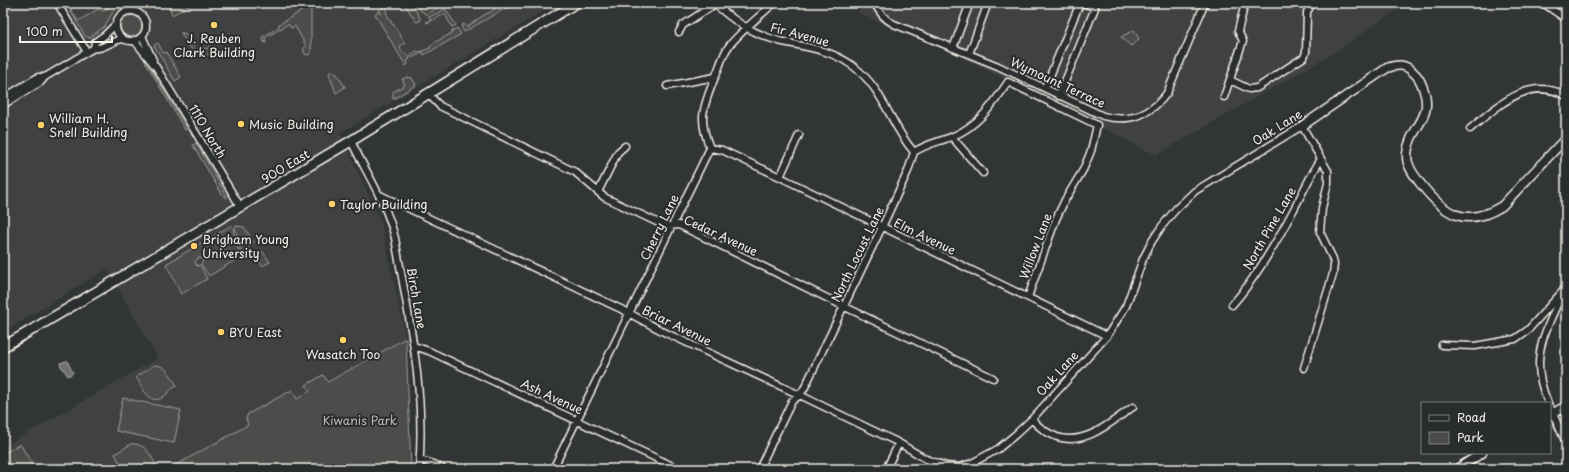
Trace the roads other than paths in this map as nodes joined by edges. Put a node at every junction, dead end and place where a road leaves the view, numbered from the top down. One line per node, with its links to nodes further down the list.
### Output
1 (57, 3): 23 (street)
2 (576, 3): 31 (main road, 900 East)
3 (774, 3): 16 (street)
4 (875, 3): 22 (street, Wymount Terrace)
5 (970, 3): 22 (street)
6 (988, 3): 24 (street)
7 (1080, 3): 30 (street)
8 (1084, 3): 32 (street)
9 (1205, 3): 32 (street, Wymount Terrace)
10 (1245, 3): 28 (street)
11 (1312, 3): 28 (street)
12 (1543, 3): 14 (street)
13 (714, 4): 16 (street, Fir Avenue); 17 (street)
14 (1566, 19)
15 (116, 24): 18 (street); 19 (street); 21 (street)
16 (747, 29): 27 (street); 45 (street, Fir Avenue)
17 (679, 32)
18 (142, 36): 20 (street); 25 (street)
19 (123, 39): 20 (street); 21 (street)
20 (134, 40): 25 (street)
21 (94, 48): 23 (street)
22 (953, 48): 24 (street, Wymount Terrace)
23 (87, 52): 26 (street)
24 (969, 54): 30 (street, Wymount Terrace)
25 (156, 67): 51 (street, 1110 North)
26 (45, 77): 35 (street); 36 (street)
27 (715, 78): 29 (street); 44 (street)
28 (1230, 80): 34 (street)
29 (667, 86)
30 (1045, 88): 32 (street, Wymount Terrace)
31 (427, 93): 42 (main road, 900 East); 49 (street, Cedar Avenue)
32 (1059, 96)
33 (1566, 96): 38 (street)
34 (1224, 97)
35 (3, 98)
36 (3, 104)
37 (1302, 126): 41 (street, Oak Lane); 46 (street); 59 (street, Oak Lane)
38 (1470, 129)
39 (799, 135): 48 (street)
40 (952, 137): 45 (street); 47 (street); 55 (street, Willow Lane)
41 (1566, 138)
42 (351, 141): 50 (street, Birch Lane); 51 (main road, 900 East)
43 (626, 146): 49 (street)
44 (710, 148): 48 (street, Elm Avenue); 52 (street, Cherry Lane)
45 (914, 152): 53 (street, North Locust Lane)
46 (1321, 159): 56 (street, North Pine Lane); 63 (street)
47 (983, 173)
48 (780, 177): 53 (street, Elm Avenue)
49 (598, 192): 52 (street, Cedar Avenue)
50 (380, 195): 58 (street, Briar Avenue); 62 (street, Birch Lane)
51 (240, 206): 60 (main road, 900 East)
52 (672, 226): 57 (street, Cedar Avenue); 58 (street, Cherry Lane)
53 (882, 227): 55 (street, Elm Avenue); 57 (street, North Locust Lane)
54 (1564, 288): 61 (street); 66 (street)
55 (1028, 297): 59 (street, Elm Avenue)
56 (1232, 305)
57 (844, 307): 64 (street, Cedar Avenue); 65 (street, North Locust Lane)
58 (629, 313): 65 (street, Briar Avenue); 71 (street, Cherry Lane)
59 (1107, 336): 70 (street, Oak Lane)
60 (4, 342)
61 (1442, 345)
62 (414, 346): 71 (street, Ash Avenue); 75 (street, Birch Lane)
63 (1304, 368)
64 (992, 378)
65 (800, 395): 72 (street, Briar Avenue); 82 (street, North Locust Lane)
66 (1548, 402)
67 (1566, 406): 69 (street)
68 (1133, 407): 70 (street)
69 (1551, 412): 73 (street)
70 (1032, 418): 76 (street, Oak Lane)
71 (577, 420): 80 (street, Cherry Lane); 81 (street, Ash Avenue)
72 (899, 443): 77 (street, Briar Avenue); 83 (street)
73 (1566, 443)
74 (1480, 454): 84 (street)
75 (420, 460): 78 (street, Birch Lane); 79 (street)
76 (966, 465): 77 (street, Briar Avenue)
77 (946, 468)
78 (419, 469)
79 (444, 469)
80 (553, 469)
81 (679, 469)
82 (759, 469)
83 (886, 469)
84 (1457, 469)

